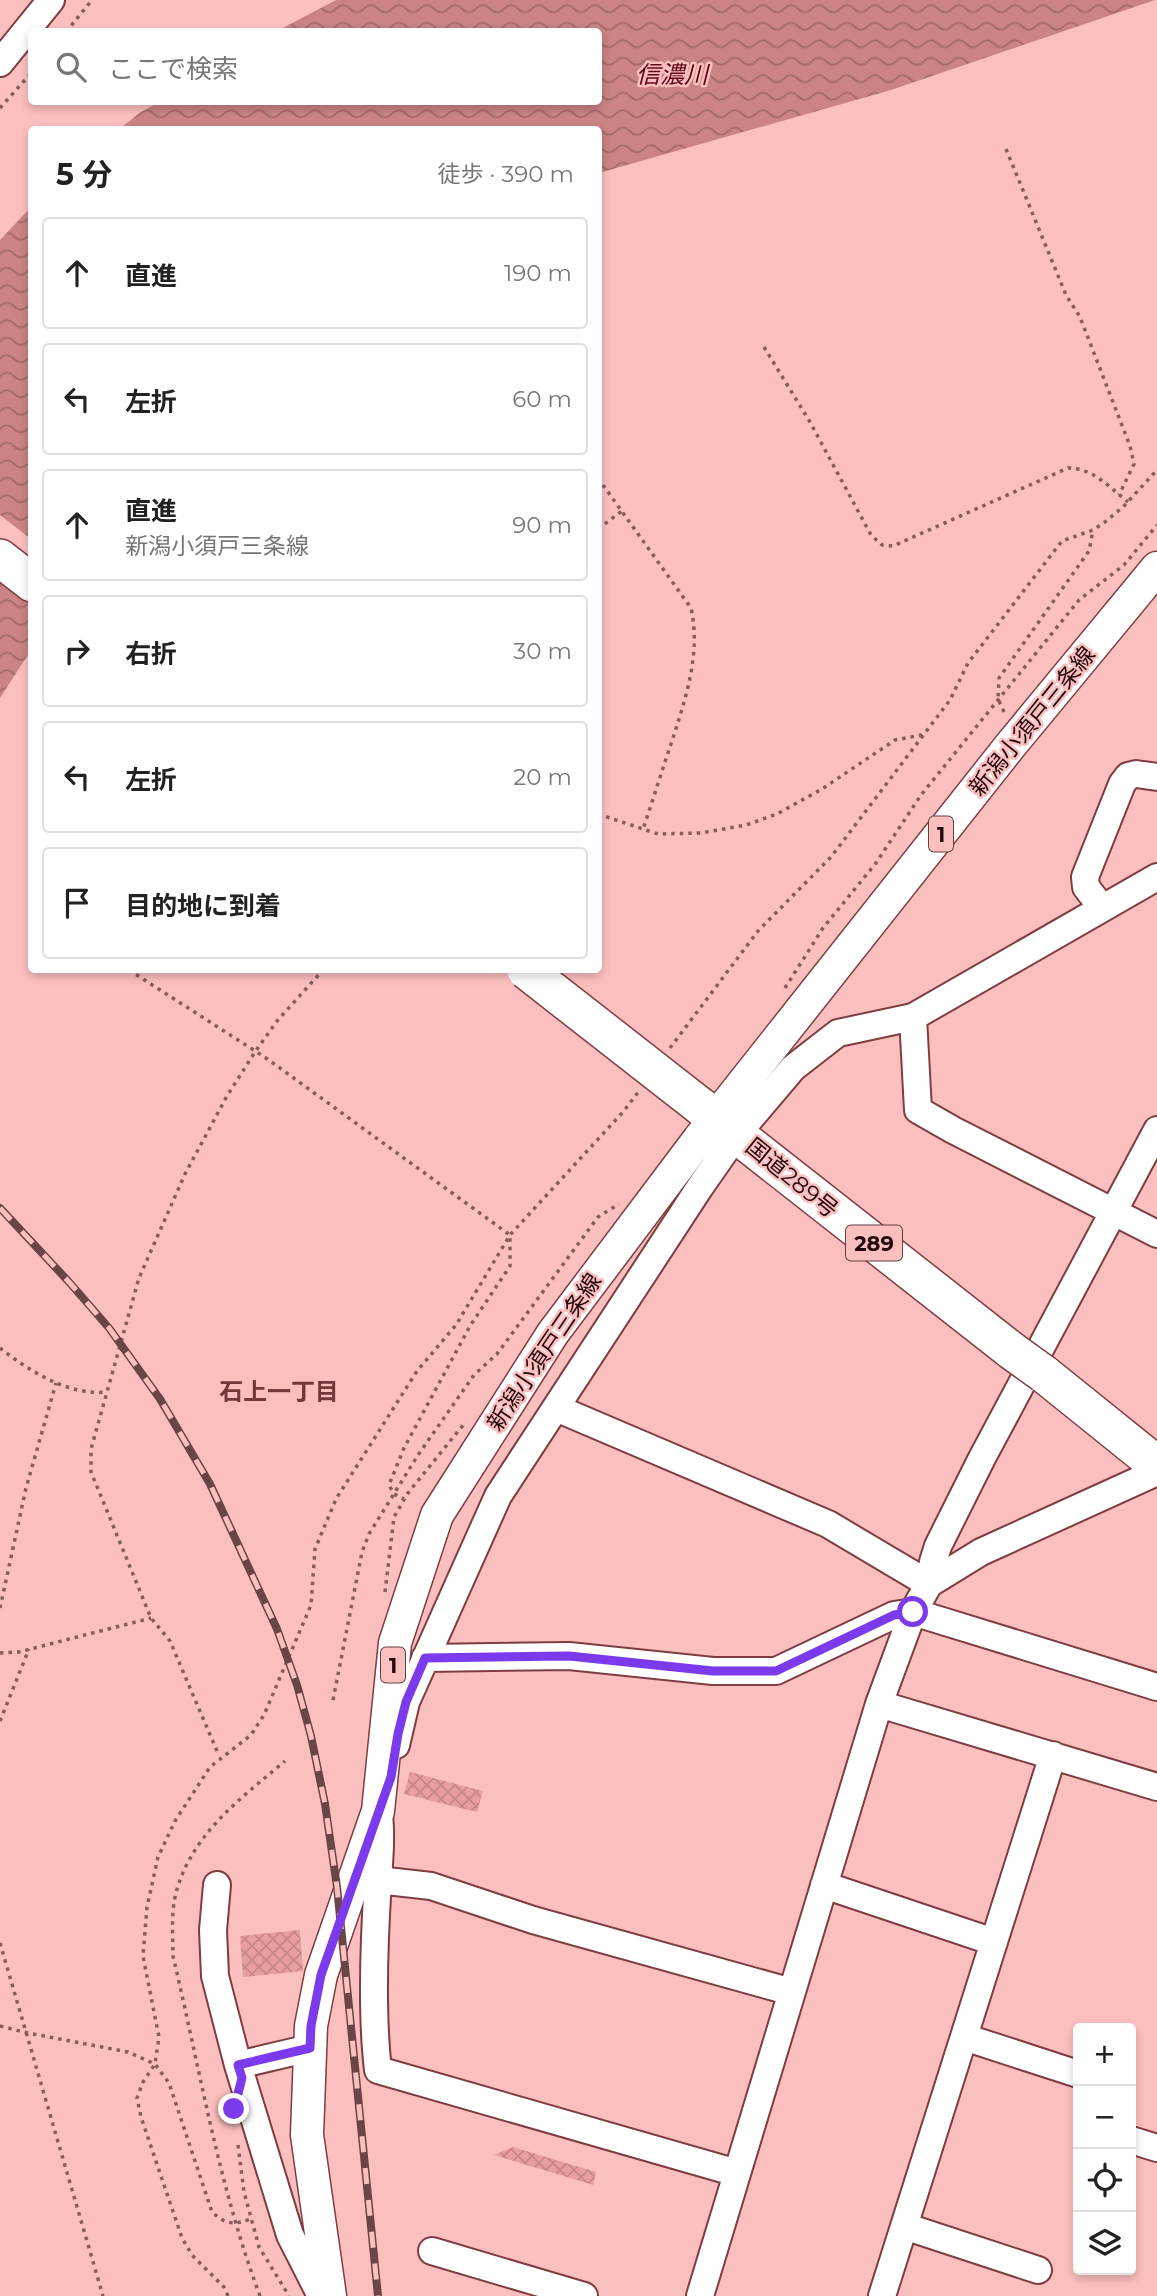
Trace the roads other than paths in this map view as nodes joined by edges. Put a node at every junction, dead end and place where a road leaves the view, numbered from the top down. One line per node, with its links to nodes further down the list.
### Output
1 (51, 0): 2 (street)
2 (28, 28)
3 (28, 28): 4 (street)
4 (0, 63)
5 (0, 536): 6 (highway)
6 (28, 557)
7 (0, 558): 9 (highway)
8 (1157, 568): 16 (main road, 新潟小須戸三条線 / 1)
9 (28, 580)
10 (1157, 777): 12 (street)
11 (1155, 882): 12 (street)
12 (1102, 908): 15 (street)
13 (530, 973): 16 (highway, 国道289号 / 289, bridge)
14 (562, 973): 16 (highway, 国道289号 / 289)
15 (913, 1017): 16 (street); 18 (street)
16 (724, 1111): 20 (highway, 国道289号 / 289, bridge); 21 (street); 32 (main road, 新潟小須戸三条線 / 1)
17 (1157, 1130): 18 (street)
18 (1114, 1212): 19 (street); 25 (street)
19 (1157, 1234)
20 (1048, 1365): 22 (highway, 国道289号 / 289); 23 (highway, 国道289号 / 289)
21 (556, 1408): 25 (street); 27 (street)
22 (1157, 1440)
23 (1157, 1465)
24 (1157, 1472): 25 (street)
25 (929, 1584): 26 (street)
26 (913, 1612): 27 (street); 28 (street); 29 (street)
27 (425, 1658): 32 (street)
28 (1157, 1687)
29 (879, 1704): 30 (street); 35 (street)
30 (1053, 1755): 31 (street); 36 (street)
31 (1157, 1787)
32 (378, 1811): 33 (street); 39 (main road, 新潟小須戸三条線 / 1)
33 (378, 1880): 37 (street); 44 (street)
34 (217, 1885): 40 (street)
35 (824, 1885): 36 (street); 37 (street)
36 (994, 1942): 38 (street)
37 (792, 1992): 44 (street)
38 (964, 2036): 41 (street); 45 (street)
39 (310, 2048): 40 (street); 49 (main road, 新潟小須戸三条線 / 1)
40 (238, 2065): 48 (street)
41 (1073, 2072)
42 (1136, 2142): 43 (street)
43 (1157, 2148)
44 (737, 2173): 51 (street)
45 (904, 2226): 47 (street); 52 (street)
46 (432, 2252): 50 (street)
47 (1038, 2270)
48 (321, 2296)
49 (330, 2296)
50 (584, 2296)
51 (700, 2296)
52 (882, 2296)

